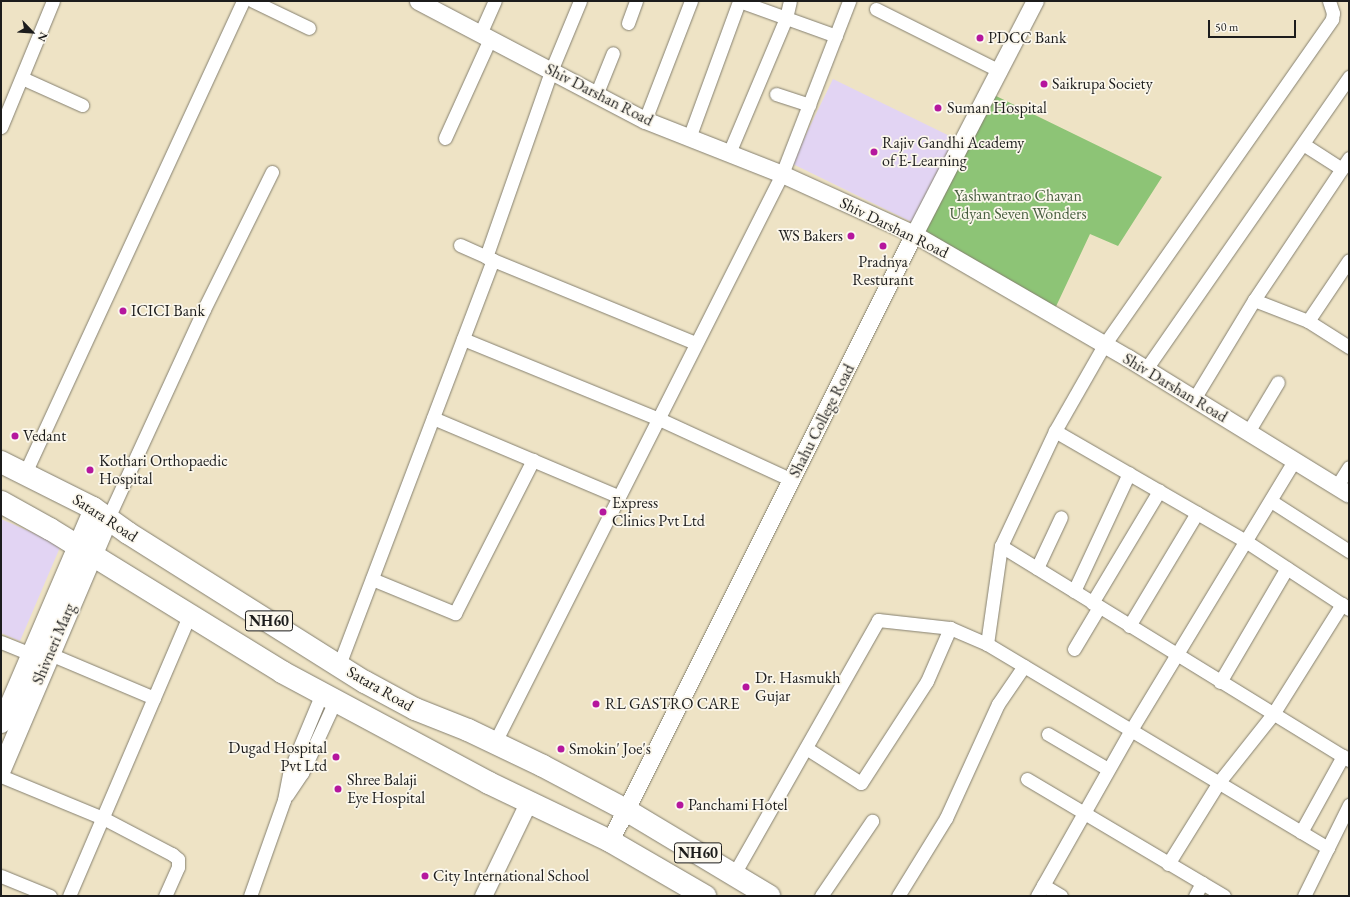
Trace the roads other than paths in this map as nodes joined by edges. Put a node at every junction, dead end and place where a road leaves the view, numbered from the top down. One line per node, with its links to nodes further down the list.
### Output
1 (53, 1): 24 (street)
2 (243, 1): 60 (street)
3 (253, 1): 17 (street)
4 (418, 1): 19 (street, Shiv Darshan Road)
5 (496, 1): 19 (street)
6 (580, 1): 21 (street)
7 (636, 1): 16 (street)
8 (691, 1): 29 (street)
9 (739, 1): 15 (street); 32 (street)
10 (790, 1): 15 (street)
11 (849, 1): 18 (street)
12 (1035, 1): 22 (street, Shahu College Road)
13 (1329, 1): 47 (street)
14 (876, 9): 22 (street)
15 (786, 18): 18 (street); 34 (street)
16 (628, 23)
17 (309, 28)
18 (836, 36): 28 (street)
19 (485, 37): 21 (street, Shiv Darshan Road); 31 (street)
20 (613, 53): 26 (street)
21 (551, 71): 26 (street, Shiv Darshan Road); 41 (street)
22 (1000, 71): 39 (street, Shahu College Road)
23 (1349, 77): 33 (street)
24 (22, 78): 27 (street); 30 (street)
25 (776, 94): 28 (street)
26 (596, 95): 29 (street, Shiv Darshan Road)
27 (82, 104)
28 (808, 105): 38 (street)
29 (645, 120): 32 (street, Shiv Darshan Road)
30 (1, 127)
31 (445, 138)
32 (689, 138): 34 (street, Shiv Darshan Road)
33 (1303, 144): 36 (street); 49 (street)
34 (729, 154): 38 (street, Shiv Darshan Road)
35 (1349, 158): 36 (street)
36 (1342, 169): 43 (street)
37 (272, 172): 68 (street)
38 (782, 174): 39 (street, Shiv Darshan Road); 46 (street)
39 (914, 234): 47 (street, Shiv Darshan Road); 62 (street, Shahu College Road)
40 (460, 245): 41 (street)
41 (489, 258): 45 (street); 46 (street)
42 (1349, 260): 44 (street)
43 (1254, 300): 44 (street); 51 (street)
44 (1308, 321): 48 (street)
45 (463, 339): 52 (street); 53 (street)
46 (695, 343): 53 (street)
47 (1104, 345): 49 (street, Shiv Darshan Road); 54 (street)
48 (1349, 347)
49 (1146, 369): 51 (street, Shiv Darshan Road)
50 (1278, 382): 55 (street)
51 (1194, 399): 55 (street, Shiv Darshan Road)
52 (433, 418): 56 (street); 77 (street)
53 (657, 418): 62 (street); 65 (street)
54 (1055, 430): 61 (street); 72 (street)
55 (1248, 432): 57 (street, Shiv Darshan Road)
56 (533, 460): 65 (street); 77 (street)
57 (1294, 461): 63 (street, Shiv Darshan Road); 66 (street)
58 (1, 462): 60 (highway, Satara Road / NH60)
59 (1349, 467): 63 (street)
60 (25, 473): 68 (highway, Satara Road / NH60)
61 (1129, 473): 64 (street); 78 (street)
62 (792, 480): 109 (street, Shahu College Road)
63 (1343, 490)
64 (1159, 491): 69 (street); 79 (street)
65 (618, 496): 99 (street)
66 (1271, 501): 71 (street); 74 (street)
67 (1, 502): 73 (highway, Satara Road / NH60)
68 (100, 513): 73 (main road, Shivneri Marg); 90 (highway, Satara Road / NH60)
69 (1198, 513): 71 (street); 82 (street)
70 (1061, 517): 75 (street)
71 (1247, 542): 76 (street); 89 (street)
72 (1001, 546): 75 (street); 85 (street)
73 (84, 551): 81 (highway, Satara Road / NH60); 87 (main road, Shivneri Marg); 88 (main road, Shivneri Marg)
74 (1349, 551)
75 (1037, 568): 78 (street)
76 (1287, 568): 80 (street); 92 (street)
77 (372, 579): 90 (street)
78 (1074, 591): 79 (street)
79 (1096, 605): 82 (street); 86 (street)
80 (1346, 606): 95 (street)
81 (189, 616): 93 (highway, Satara Road / NH60); 94 (street)
82 (1129, 626): 89 (street)
83 (950, 628): 85 (street); 100 (street); 100 (street)
84 (1, 642): 87 (street)
85 (986, 644): 91 (street)
86 (1074, 649)
87 (30, 654): 96 (main road, Shivneri Marg)
88 (50, 654): 94 (street); 102 (main road, Shivneri Marg)
89 (1177, 656): 92 (street); 97 (street)
90 (339, 665): 99 (highway, Satara Road / NH60)
91 (1024, 666): 97 (street); 129 (street)
92 (1220, 682): 95 (street)
93 (329, 697): 107 (highway, Satara Road / NH60); 124 (street)
94 (154, 698): 111 (street)
95 (1273, 714): 101 (street); 106 (street)
96 (1, 723)
97 (1131, 730): 103 (street); 106 (street)
98 (1048, 734): 103 (street)
99 (495, 742): 109 (highway, Satara Road / NH60)
100 (806, 748): 117 (street)
101 (1346, 758): 113 (street)
102 (1, 769)
103 (1108, 770): 110 (street)
104 (1, 776): 111 (street)
105 (1027, 779): 110 (street)
106 (1219, 782): 113 (street); 116 (street)
107 (529, 801): 114 (highway, Satara Road / NH60); 125 (street)
108 (1349, 805): 115 (street)
109 (626, 810): 114 (street, Shahu College Road); 117 (highway, Satara Road / NH60)
110 (1084, 813): 116 (street); 120 (street)
111 (103, 818): 122 (street); 123 (street)
112 (872, 821): 128 (street)
113 (1301, 832): 115 (street)
114 (610, 841): 126 (highway, Satara Road / NH60)
115 (1328, 848): 133 (street)
116 (1168, 864): 119 (street)
117 (734, 874): 127 (highway, Satara Road / NH60)
118 (1, 876): 121 (street)
119 (1202, 883): 131 (street); 132 (street)
120 (1040, 891): 130 (street)
121 (50, 896)
122 (69, 896)
123 (165, 896)
124 (250, 896)
125 (483, 896)
126 (706, 896)
127 (769, 896)
128 (821, 896)
129 (898, 896)
130 (1061, 896)
131 (1195, 896)
132 (1224, 896)
133 (1304, 896)

